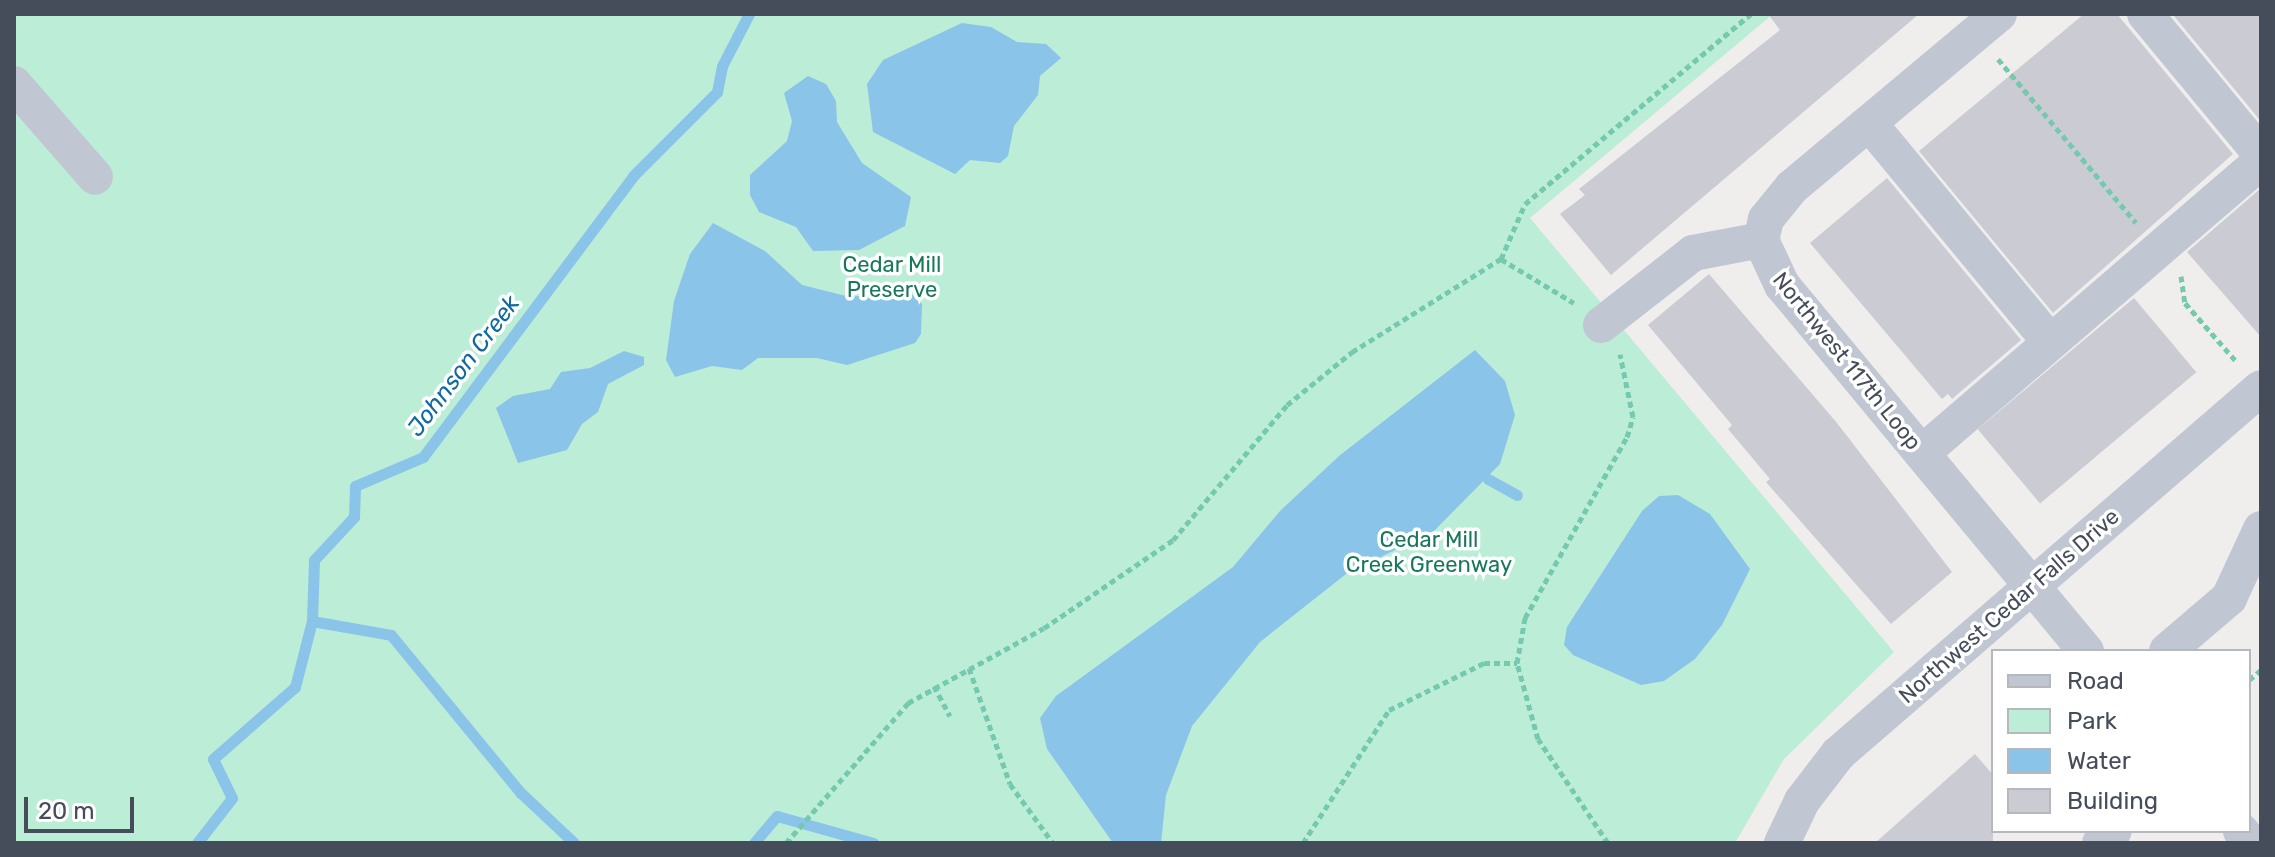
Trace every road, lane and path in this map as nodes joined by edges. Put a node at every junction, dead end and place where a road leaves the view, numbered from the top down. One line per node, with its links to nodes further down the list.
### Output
1 (1751, 14): 21 (path)
2 (2145, 14): 6 (street)
3 (1988, 23): 5 (street); 10 (path)
4 (14, 84): 8 (street)
5 (1869, 123): 9 (street); 12 (street)
6 (2261, 154)
7 (2261, 161): 10 (street)
8 (95, 177)
9 (1761, 240): 11 (street); 14 (street, Northwest 117th Loop)
10 (2158, 249): 12 (street); 13 (path)
11 (1601, 325)
12 (2050, 342): 14 (street)
13 (2260, 389): 17 (street, Northwest Cedar Falls Drive)
14 (1922, 453): 17 (street, Northwest 117th Loop)
15 (1608, 468): 20 (path)
16 (2261, 529): 19 (street)
17 (2033, 585): 18 (street, Northwest 117th Loop); 28 (street, Northwest Cedar Falls Drive)
18 (2084, 649)
19 (2169, 649)
20 (1517, 663): 26 (path); 27 (path)
21 (969, 668): 22 (path); 25 (path)
22 (934, 686): 23 (path); 24 (path)
23 (950, 716)
24 (786, 843)
25 (1053, 843)
26 (1303, 843)
27 (1608, 843)
28 (1782, 843)

